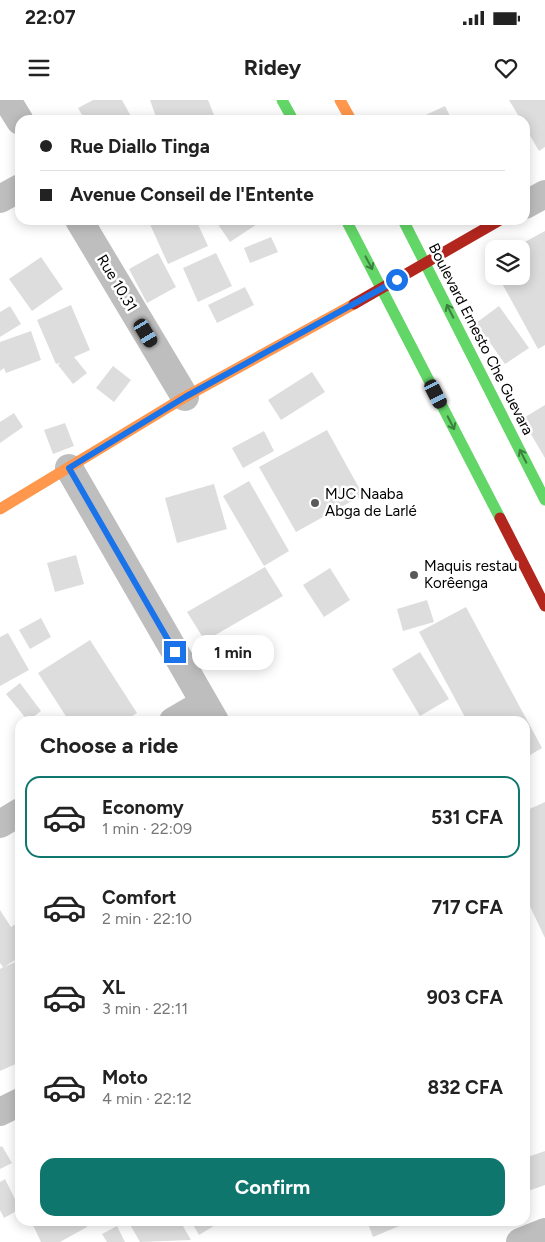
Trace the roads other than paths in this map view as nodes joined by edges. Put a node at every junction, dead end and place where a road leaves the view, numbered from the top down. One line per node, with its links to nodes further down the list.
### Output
1 (7, 100): 4 (street)
2 (282, 100): 5 (main road)
3 (340, 100): 6 (main road)
4 (16, 115)
5 (290, 115)
6 (348, 115)
7 (15, 191): 9 (street)
8 (545, 194): 10 (street)
9 (0, 199)
10 (530, 202)
11 (82, 225): 17 (street, Rue 10.31)
12 (349, 225): 16 (main road, one-way to 16)
13 (406, 225): 15 (main road, Boulevard Ernesto Che Guevara)
14 (492, 225): 15 (main road)
15 (426, 264): 16 (main road); 19 (main road, Boulevard Ernesto Che Guevara, one-way to 15)
16 (382, 288): 17 (main road); 21 (main road, one-way to 21)
17 (185, 397): 18 (main road)
18 (69, 468): 20 (main road); 22 (street)
19 (545, 500)
20 (0, 509)
21 (545, 606)
22 (209, 712): 23 (street)
23 (193, 716)
24 (15, 815): 25 (street)
25 (0, 824)
26 (15, 1104): 27 (street)
27 (0, 1112)

